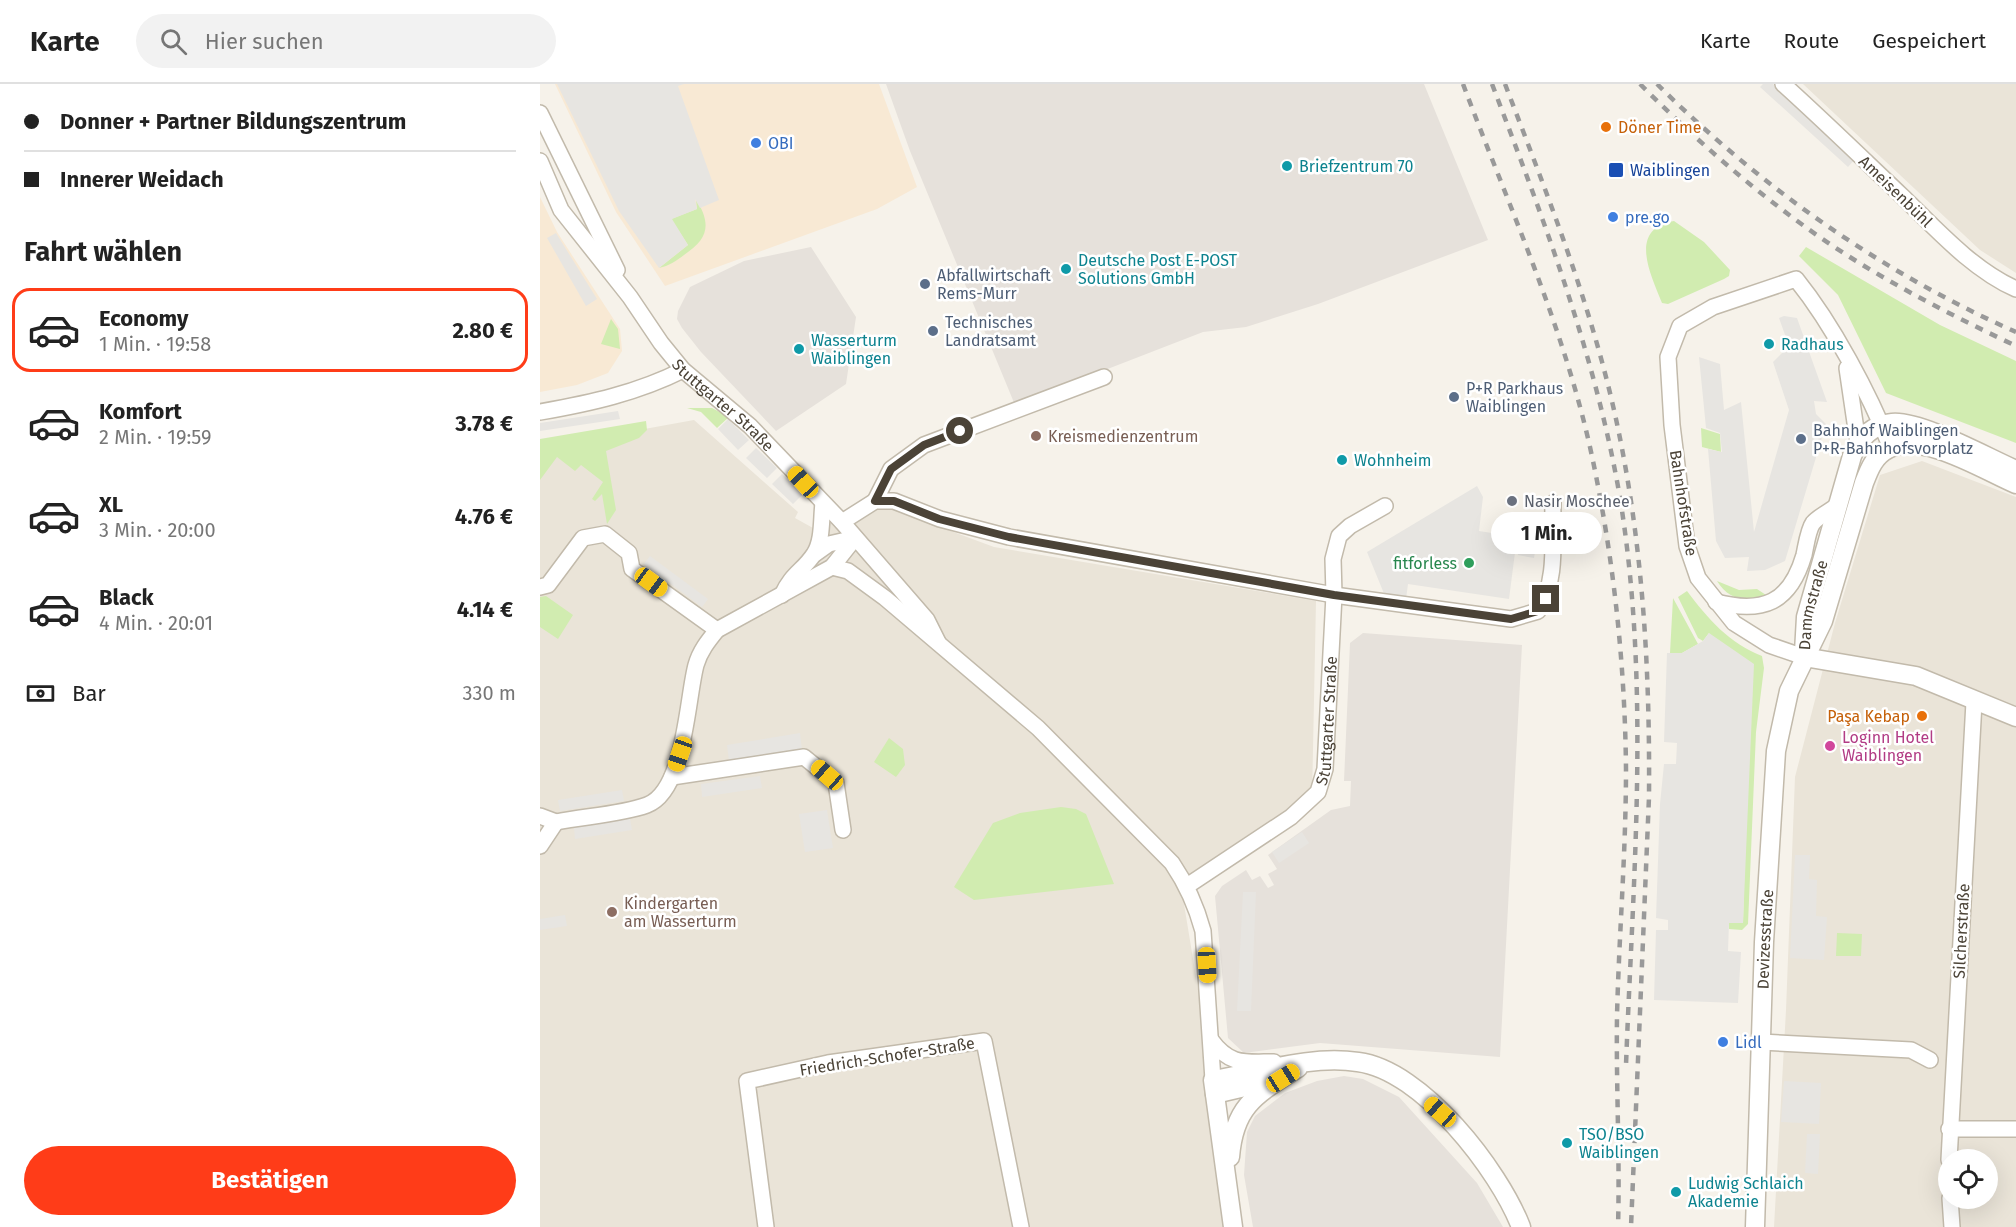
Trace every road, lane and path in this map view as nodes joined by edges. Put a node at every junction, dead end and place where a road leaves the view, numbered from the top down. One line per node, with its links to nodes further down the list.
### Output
1 (1783, 84): 4 (street, Ameisenbühl)
2 (540, 113): 5 (street, Stuttgarter Straße)
3 (540, 161): 5 (street, Stuttgarter Straße)
4 (2016, 289)
5 (630, 297): 7 (street, Stuttgarter Straße)
6 (1845, 356): 10 (street, Bahnhofstraße); 11 (street, Bahnhofstraße); 27 (street, Bahnhofstraße)
7 (683, 370): 9 (street); 16 (street, Stuttgarter Straße)
8 (1104, 377): 15 (street)
9 (540, 412)
10 (1882, 425): 11 (street); 12 (street, Bahnhofstraße); 13 (street)
11 (1858, 443): 18 (street, Dammstraße)
12 (1891, 448): 14 (street); 30 (street, Dammstraße)
13 (2016, 470)
14 (2016, 484)
15 (875, 501): 20 (street); 26 (street)
16 (823, 503): 20 (street, Stuttgarter Straße); 22 (street)
17 (1553, 504): 26 (street)
18 (1839, 504): 27 (street); 30 (street, Dammstraße)
19 (1385, 506): 26 (street, Stuttgarter Straße)
20 (842, 522): 21 (street, Stuttgarter Straße)
21 (855, 538): 22 (street); 23 (street); 29 (street, Stuttgarter Straße)
22 (815, 554): 25 (street)
23 (832, 567): 25 (street); 29 (street, Stuttgarter Straße)
24 (540, 587): 28 (street)
25 (782, 595): 28 (street)
26 (1334, 595): 38 (street, Stuttgarter Straße)
27 (1716, 602): 30 (street, Bahnhofstraße)
28 (717, 630): 33 (street)
29 (939, 642): 38 (street, Stuttgarter Straße)
30 (1804, 657): 31 (street, Bahnhofstraße); 40 (street, Devizesstraße)
31 (1974, 702): 32 (street, Bahnhofstraße); 45 (street, Silcherstraße)
32 (2016, 717)
33 (672, 777): 35 (street); 36 (street)
34 (540, 816): 35 (street)
35 (556, 822): 37 (street)
36 (843, 830)
37 (540, 846)
38 (1187, 886): 39 (street, Stuttgarter Straße)
39 (1211, 1040): 42 (street); 44 (street, Stuttgarter Straße)
40 (1761, 1042): 41 (street); 54 (street, Devizesstraße)
41 (1930, 1060)
42 (1307, 1062): 43 (street, Stuttgarter Straße); 44 (street); 53 (street)
43 (1283, 1078): 44 (street, Stuttgarter Straße); 48 (street, Stuttgarter Straße)
44 (1214, 1087): 48 (street, Stuttgarter Straße)
45 (1949, 1129): 46 (street); 47 (street, Silcherstraße)
46 (2016, 1129)
47 (1949, 1149)
48 (1228, 1196): 52 (street, Stuttgarter Straße)
49 (1951, 1209): 55 (street)
50 (766, 1227): 51 (street, Friedrich-Schofer-Straße)
51 (1022, 1227)
52 (1233, 1227)
53 (1521, 1227)
54 (1755, 1227)
55 (1952, 1227)

